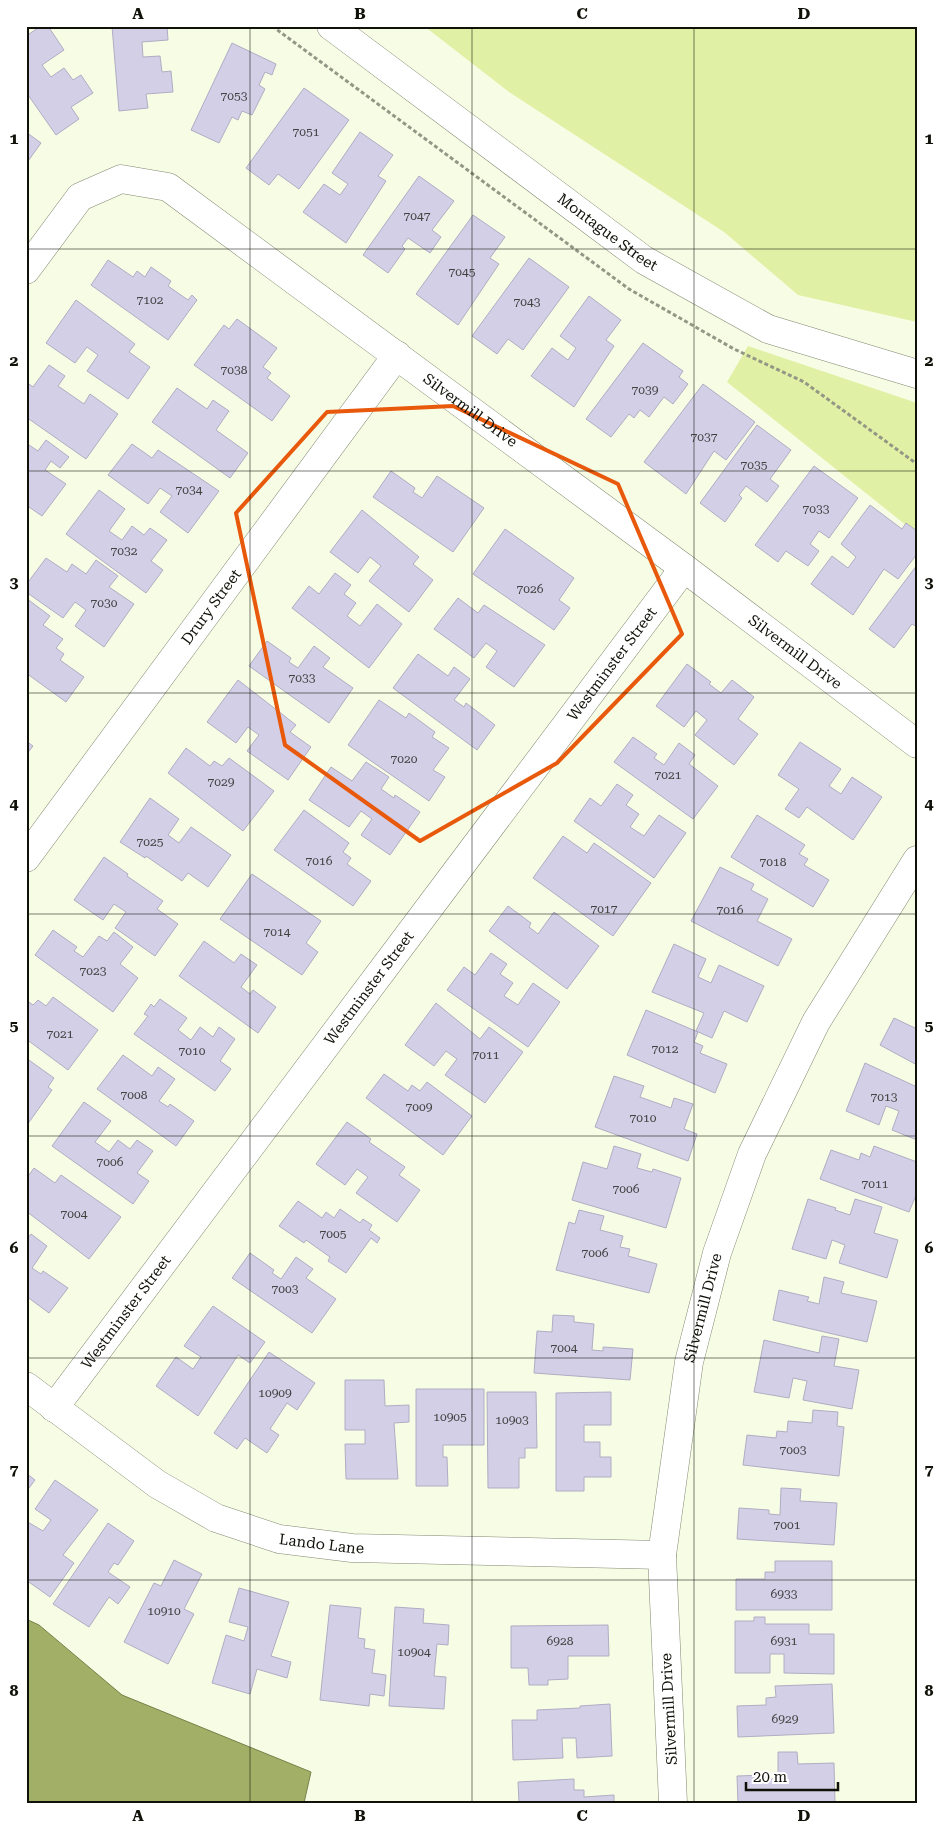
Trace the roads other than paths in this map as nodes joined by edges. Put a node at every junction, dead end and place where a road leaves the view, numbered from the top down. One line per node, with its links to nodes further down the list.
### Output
1 (331, 26): 4 (street, Montague Street)
2 (26, 270): 3 (street, Silvermill Drive)
3 (397, 355): 5 (street, Silvermill Drive); 7 (street, Drury Street)
4 (917, 374)
5 (684, 568): 6 (street, Silvermill Drive); 10 (street, Westminster Street)
6 (917, 744)
7 (26, 858)
8 (917, 860): 11 (street, Silvermill Drive)
9 (26, 1386): 10 (street, Lando Lane)
10 (54, 1408): 11 (street, Lando Lane)
11 (662, 1555): 12 (street, Silvermill Drive)
12 (673, 1803)

